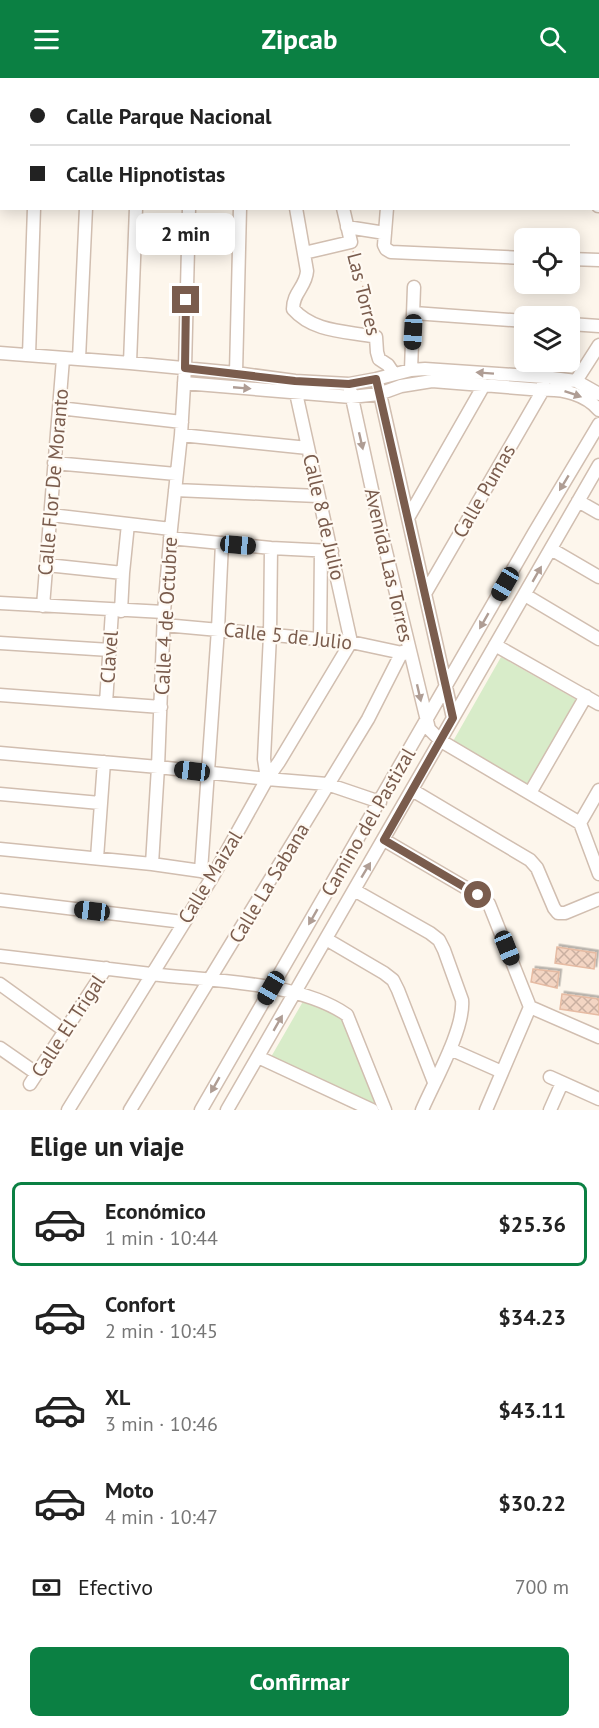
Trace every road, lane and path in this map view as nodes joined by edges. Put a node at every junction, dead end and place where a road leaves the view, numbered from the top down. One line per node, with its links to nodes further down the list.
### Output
1 (34, 210): 24 (street)
2 (86, 210): 26 (street)
3 (136, 210): 27 (street)
4 (189, 210): 28 (street, Calle 4 de Octubre)
5 (240, 210): 30 (street)
6 (296, 210): 12 (street)
7 (343, 210): 9 (street, Las Torres)
8 (387, 210): 10 (street)
9 (347, 227): 10 (street); 11 (street, Las Torres)
10 (385, 233): 13 (street)
11 (351, 242): 12 (street); 21 (path, Las Torres)
12 (304, 253): 21 (street)
13 (514, 258)
14 (580, 259): 15 (street)
15 (599, 260)
16 (414, 287): 17 (street)
17 (414, 312): 18 (street); 29 (street)
18 (514, 320)
19 (580, 325): 20 (street)
20 (599, 326)
21 (376, 337): 31 (street, Las Torres)
22 (599, 345): 34 (street)
23 (0, 353): 24 (street)
24 (29, 356): 25 (street)
25 (63, 359): 26 (street); 43 (street, Calle Flor De Moranto)
26 (79, 359): 27 (street)
27 (130, 363): 28 (street)
28 (185, 368): 30 (street); 35 (street, Calle 4 de Octubre)
29 (411, 370): 31 (street); 32 (street, one-way to 29)
30 (236, 373): 36 (street)
31 (394, 374): 33 (street)
32 (544, 377): 34 (street); 38 (street)
33 (376, 379): 36 (street); 40 (street, Avenida Las Torres)
34 (576, 381): 41 (street)
35 (184, 383): 39 (street, one-way to 39); 45 (street, Calle 4 de Octubre)
36 (349, 384): 42 (street, Avenida Las Torres)
37 (484, 385): 38 (street); 40 (street); 57 (street)
38 (543, 390): 44 (street, one-way to 44); 67 (street, Calle Pumas)
39 (296, 393): 42 (street); 48 (street, Calle 8 de Julio)
40 (379, 394): 42 (street); 57 (street, Avenida Las Torres)
41 (599, 394)
42 (351, 397): 81 (street, Avenida Las Torres, one-way to 81)
43 (59, 408): 45 (street); 49 (street, Calle Flor De Moranto)
44 (599, 410)
45 (182, 422): 47 (street, Calle 4 de Octubre)
46 (598, 428): 82 (street, Camino del Pastizal, one-way to 82)
47 (181, 435): 48 (street); 51 (street, Calle 4 de Octubre)
48 (308, 448): 53 (street, Calle 8 de Julio)
49 (54, 463): 51 (street); 56 (street, Calle Flor De Moranto)
50 (599, 465): 54 (street, Camino del Pastizal)
51 (176, 474): 52 (street, Calle 4 de Octubre)
52 (175, 490): 53 (street); 59 (street, Calle 4 de Octubre)
53 (318, 496): 63 (street, Calle 8 de Julio)
54 (578, 501): 55 (street); 62 (street, Camino del Pastizal)
55 (599, 513)
56 (51, 515): 58 (street); 64 (street, Calle Flor De Moranto)
57 (408, 518): 67 (street, Avenida Las Torres)
58 (128, 524): 59 (street); 65 (street, Clavel)
59 (170, 534): 60 (street); 72 (street, Calle 4 de Octubre)
60 (222, 543): 61 (street); 73 (street)
61 (271, 548): 63 (street); 74 (street)
62 (551, 549): 66 (street); 68 (street, Camino del Pastizal, one-way to 62)
63 (326, 551): 76 (street); 77 (street, Calle 8 de Julio)
64 (47, 565): 65 (street); 70 (street, Calle Flor De Moranto)
65 (123, 573): 71 (street, Clavel)
66 (599, 577)
67 (426, 592): 82 (street, Avenida Las Torres)
68 (525, 595): 75 (street); 79 (street, Camino del Pastizal)
69 (0, 603): 70 (street, Calle 5 de Julio)
70 (43, 606): 71 (street, Calle 5 de Julio)
71 (116, 611): 72 (street, Calle 5 de Julio); 80 (street, Clavel)
72 (165, 619): 73 (street, Calle 5 de Julio); 87 (street, Calle 4 de Octubre)
73 (218, 629): 74 (street, Calle 5 de Julio); 94 (street)
74 (270, 635): 76 (street, Calle 5 de Julio); 95 (street)
75 (599, 639)
76 (320, 640): 77 (street, Calle 5 de Julio)
77 (351, 642): 81 (street, Calle 5 de Julio); 95 (street, Calle Maizal)
78 (0, 643): 80 (street)
79 (495, 645): 84 (street); 88 (street, Camino del Pastizal)
80 (110, 650): 85 (street, Clavel)
81 (406, 654): 89 (street, Avenida Las Torres, one-way to 89); 96 (street, Calle La Sabana)
82 (446, 687): 88 (street, Avenida Las Torres); 89 (street, Camino del Pastizal)
83 (0, 695): 85 (street)
84 (586, 696): 86 (street); 99 (street)
85 (105, 703): 87 (street)
86 (599, 704)
87 (161, 707): 93 (street, Calle 4 de Octubre)
88 (453, 718): 90 (street, Camino del Pastizal)
89 (426, 722): 90 (street, Avenida Las Torres); 101 (street, Camino del Pastizal)
90 (441, 741): 97 (street, Camino del Pastizal); 99 (street)
91 (0, 753): 92 (street)
92 (104, 762): 93 (street); 102 (street)
93 (158, 767): 94 (street); 107 (street, Calle 4 de Octubre)
94 (208, 773): 95 (street); 108 (street)
95 (267, 779): 96 (street); 108 (street, Calle Maizal)
96 (327, 784): 101 (street); 118 (street, Calle La Sabana)
97 (412, 790): 104 (street, Camino del Pastizal); 111 (street)
98 (599, 790): 103 (street)
99 (530, 793): 103 (street)
100 (0, 794): 102 (street)
101 (380, 802): 120 (street, Camino del Pastizal, one-way to 120)
102 (100, 803): 106 (street)
103 (580, 823): 109 (street)
104 (384, 840): 110 (street, Camino del Pastizal, one-way to 104); 122 (street)
105 (0, 849): 106 (street)
106 (97, 858): 107 (street)
107 (152, 864): 108 (street)
108 (207, 873): 113 (street, Calle Maizal)
109 (599, 874)
110 (354, 890): 114 (street, Camino del Pastizal); 126 (street)
111 (599, 899)
112 (0, 900): 113 (street)
113 (183, 922): 117 (street, Calle Maizal)
114 (326, 939): 121 (street, Camino del Pastizal); 129 (street)
115 (0, 956): 116 (street)
116 (105, 968): 117 (street); 123 (street, Calle El Trigal)
117 (152, 974): 118 (street); 132 (street, Calle Maizal)
118 (210, 980): 120 (street); 133 (street, Calle La Sabana)
119 (0, 984): 123 (street)
120 (271, 988): 121 (street); 134 (street, Camino del Pastizal, one-way to 134)
121 (295, 993): 127 (street, Camino del Pastizal, one-way to 121); 136 (street)
122 (530, 1006): 124 (street); 128 (street)
123 (65, 1030): 125 (street, Calle El Trigal)
124 (599, 1037)
125 (0, 1048)
126 (450, 1049): 128 (street); 129 (street)
127 (258, 1057): 131 (street, Camino del Pastizal); 135 (street)
128 (502, 1072): 138 (street)
129 (434, 1082): 137 (street)
130 (599, 1099): 139 (street)
131 (231, 1109)
132 (68, 1110)
133 (130, 1110)
134 (201, 1110)
135 (372, 1110)
136 (385, 1110)
137 (422, 1110)
138 (486, 1110)
139 (550, 1110)

